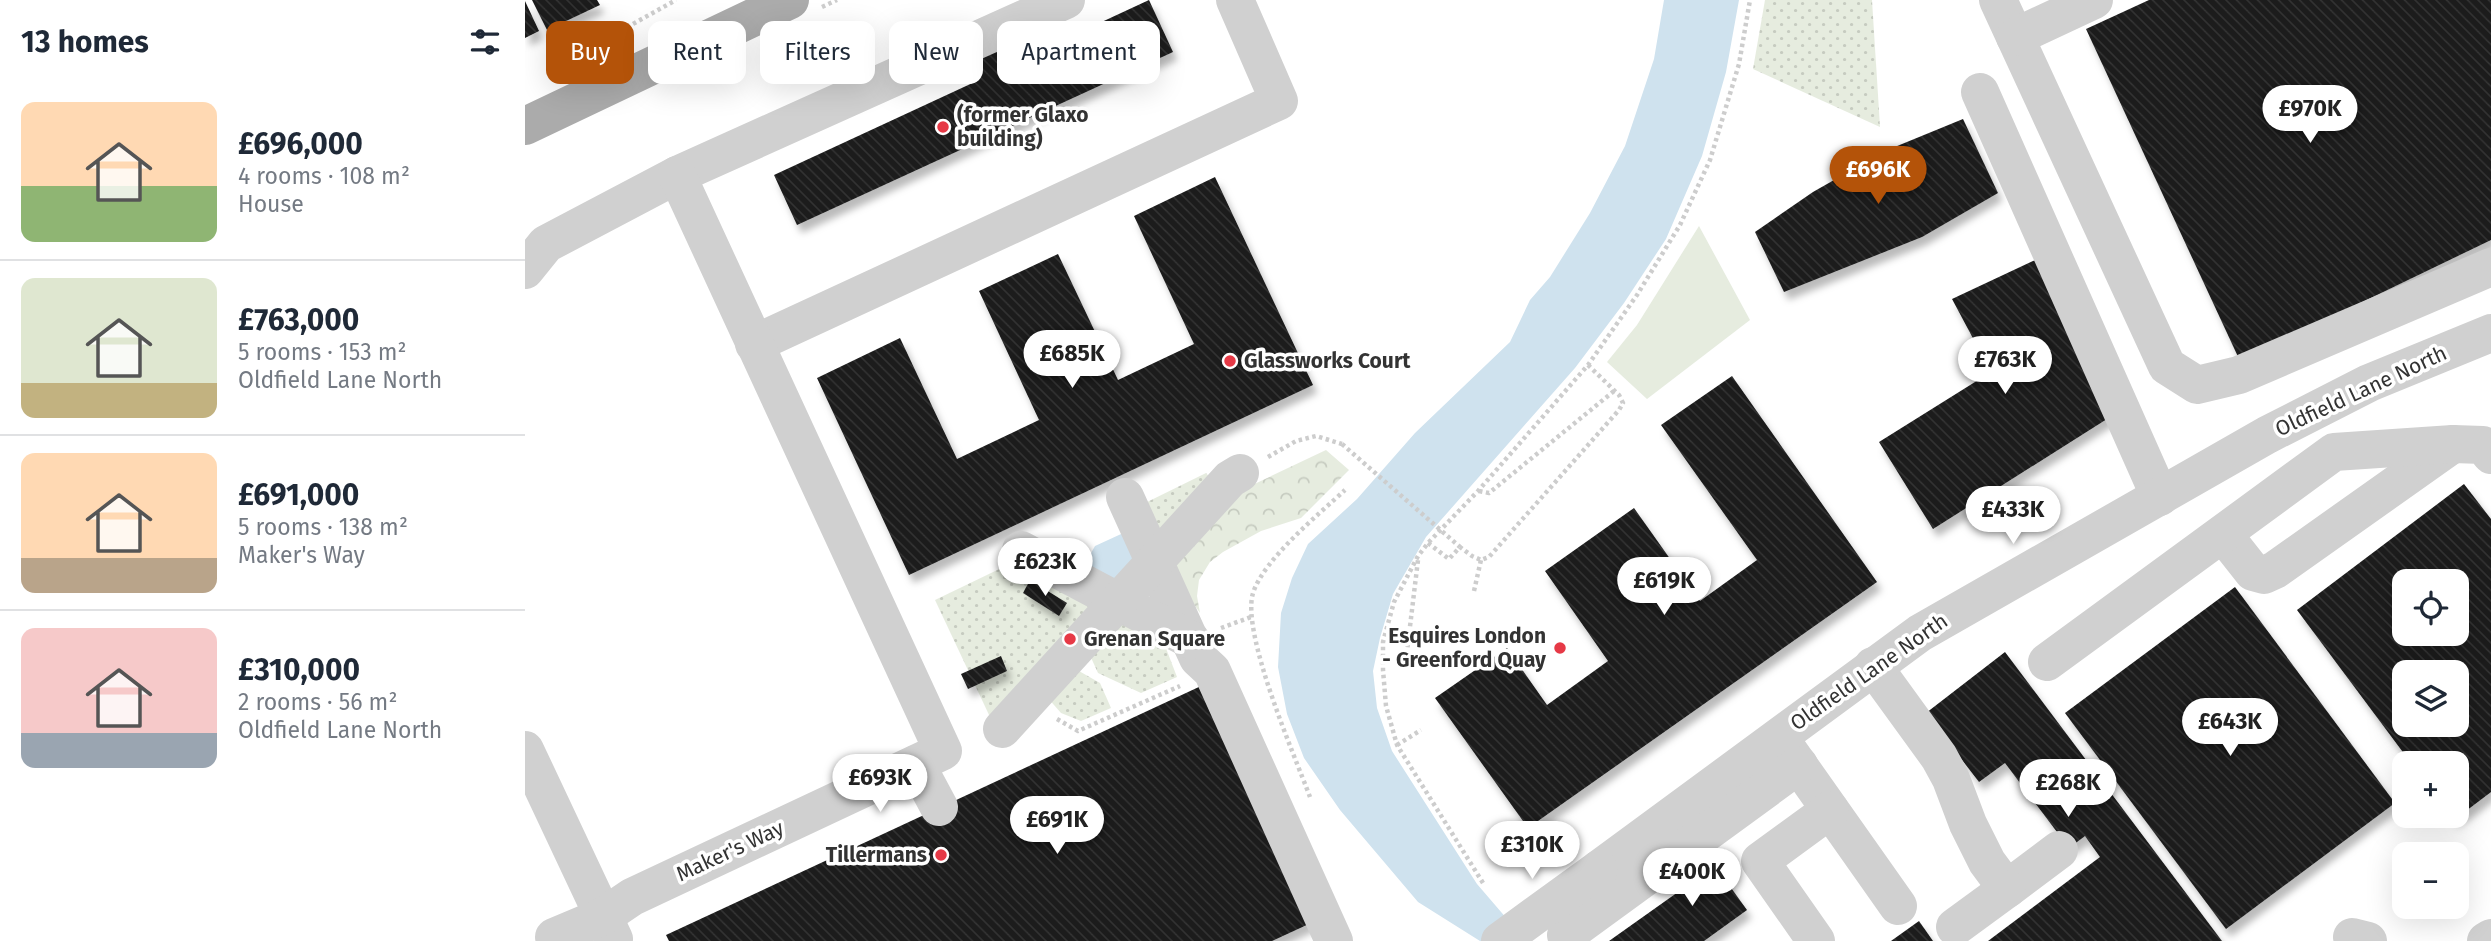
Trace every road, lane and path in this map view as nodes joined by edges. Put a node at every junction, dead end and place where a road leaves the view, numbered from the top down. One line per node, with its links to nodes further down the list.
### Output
1 (676, 0): 8 (path)
2 (790, 0): 10 (main road)
3 (1066, 0): 14 (street)
4 (1235, 0): 18 (street)
5 (1750, 0): 19 (path)
6 (1998, 0): 9 (street)
7 (2094, 0): 9 (street)
8 (634, 23)
9 (2015, 37): 15 (street)
10 (634, 74)
11 (612, 84): 13 (main road)
12 (1980, 92): 27 (street)
13 (525, 126)
14 (677, 175): 16 (street); 18 (street)
15 (2491, 267)
16 (525, 270)
17 (2491, 333): 27 (street, Oldfield Lane North)
18 (754, 344): 50 (street, Maker's Way)
19 (1588, 365): 20 (path); 25 (path)
20 (1614, 391): 25 (path); 33 (path)
21 (2453, 444): 22 (street); 28 (street); 28 (street)
22 (2491, 455)
23 (1240, 473): 30 (path, bridge); 34 (street)
24 (1345, 489): 37 (path)
25 (1478, 491): 29 (path)
26 (1125, 497): 34 (street)
27 (2160, 497): 41 (street, Oldfield Lane North)
28 (2223, 534): 40 (street)
29 (1428, 543): 30 (path); 32 (path)
30 (1460, 547): 33 (path)
31 (1021, 550): 36 (street)
32 (1418, 556): 42 (path); 47 (path)
33 (1481, 560): 35 (path)
34 (1155, 561): 36 (street); 39 (street)
35 (1474, 592)
36 (1118, 601): 39 (street); 45 (street)
37 (1251, 617): 38 (path); 51 (path)
38 (1231, 625)
39 (1191, 640): 43 (street)
40 (2047, 662)
41 (1874, 666): 49 (street, Oldfield Lane North); 56 (street)
42 (1405, 668)
43 (1212, 671): 44 (path); 63 (street)
44 (1048, 715)
45 (1002, 729)
46 (1421, 730): 47 (path)
47 (1397, 745): 55 (path)
48 (525, 750): 59 (street)
49 (1788, 750): 53 (street); 60 (street); 64 (street, Oldfield Lane North, bridge)
50 (916, 764): 52 (street); 59 (street, Maker's Way)
51 (1310, 799)
52 (939, 807)
53 (1830, 810): 57 (street); 65 (street)
54 (2059, 849): 56 (street)
55 (1483, 883)
56 (2007, 889): 58 (street)
57 (1898, 906)
58 (1955, 927)
59 (609, 929): 61 (street, Maker's Way)
60 (1566, 935)
61 (554, 937)
62 (2491, 938): 66 (street)
63 (1334, 941)
64 (1500, 941)
65 (1816, 941)
66 (2486, 941)

